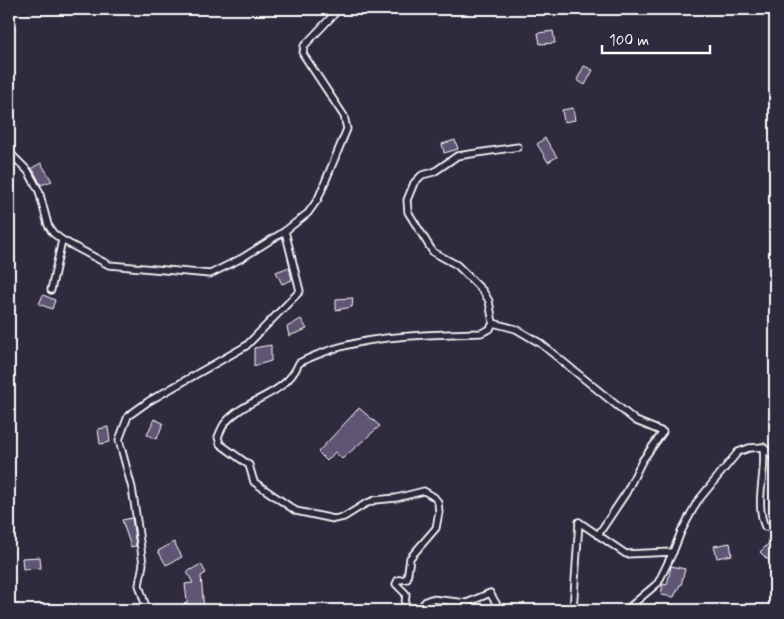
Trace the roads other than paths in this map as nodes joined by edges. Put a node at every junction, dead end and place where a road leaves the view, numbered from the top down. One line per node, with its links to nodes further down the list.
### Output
1 (339, 9): 4 (street)
2 (518, 147): 7 (street)
3 (9, 152): 5 (street)
4 (285, 231): 5 (street); 13 (street)
5 (62, 240): 6 (street)
6 (51, 290)
7 (493, 323): 11 (street); 14 (street)
8 (763, 447): 9 (street); 10 (street); 12 (street)
9 (775, 462)
10 (775, 531)
11 (598, 535): 12 (street); 17 (street)
12 (673, 552): 18 (street)
13 (147, 610)
14 (412, 610)
15 (418, 610): 16 (street)
16 (500, 610)
17 (573, 610)
18 (626, 610)

